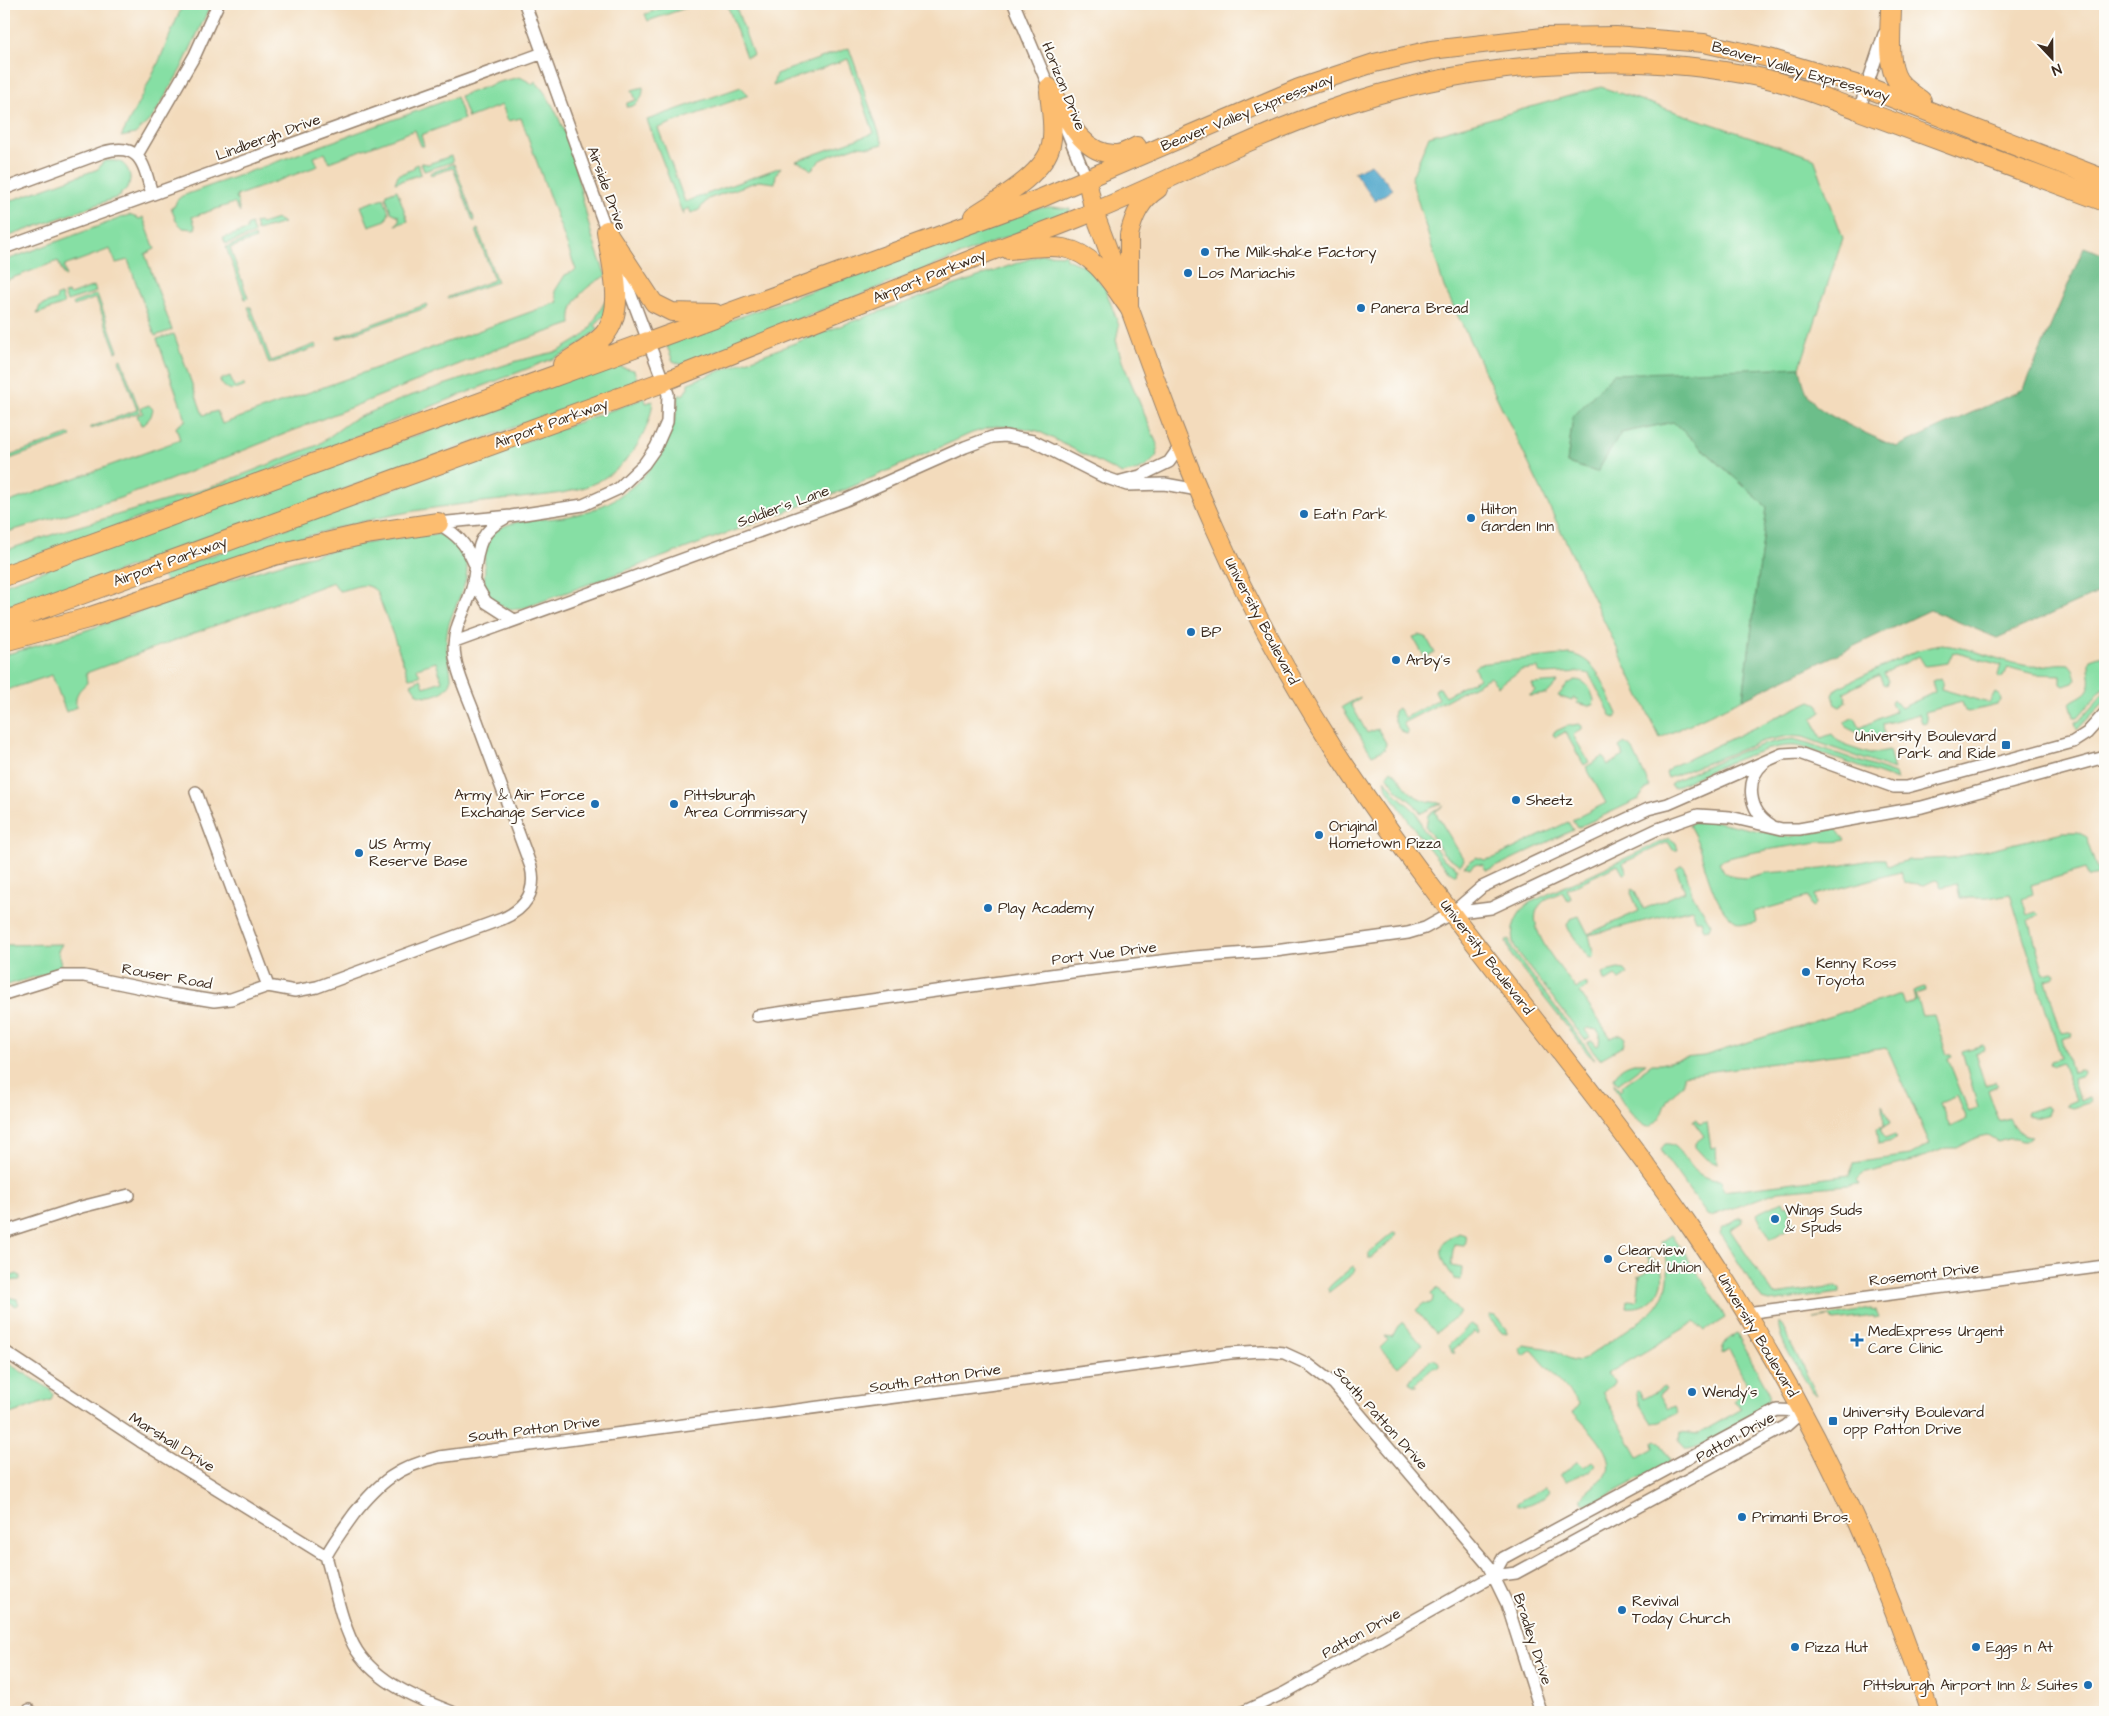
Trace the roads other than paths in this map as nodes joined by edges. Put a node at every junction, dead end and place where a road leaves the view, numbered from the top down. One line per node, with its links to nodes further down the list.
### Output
1 (218, 4): 11 (street)
2 (525, 4): 5 (street, Airside Drive)
3 (1014, 4): 6 (street, Horizon Drive)
4 (1891, 6): 7 (street); 9 (highway)
5 (543, 53): 16 (street, Lindbergh Drive); 19 (street, Airside Drive)
6 (1049, 86): 10 (main road); 13 (street, Horizon Drive); 20 (main road)
7 (1866, 87): 8 (street); 9 (highway, Beaver Valley Expressway); 10 (main road, Beaver Valley Expressway)
8 (1859, 110): 12 (main road, Beaver Valley Expressway); 17 (highway, Beaver Valley Expressway)
9 (1937, 113): 14 (highway, Beaver Valley Expressway)
10 (1217, 124): 13 (main road, Beaver Valley Expressway)
11 (138, 156): 15 (street); 16 (street)
12 (1185, 170): 18 (main road, Beaver Valley Expressway); 23 (main road)
13 (1087, 180): 18 (main road, University Boulevard); 20 (main road)
14 (2105, 180)
15 (4, 189)
16 (152, 194): 21 (street, Lindbergh Drive)
17 (2105, 201)
18 (1094, 212): 22 (main road, Airport Parkway); 23 (main road, University Boulevard)
19 (607, 231): 24 (main road); 25 (street, Airside Drive); 26 (highway)
20 (950, 232): 24 (main road)
21 (4, 248)
22 (988, 252): 23 (main road); 27 (main road, Airport Parkway)
23 (1129, 308): 28 (main road, University Boulevard)
24 (727, 313): 25 (main road)
25 (648, 342): 26 (highway); 27 (street, Airside Drive)
26 (540, 381): 34 (highway)
27 (663, 382): 31 (street, Airside Drive); 37 (highway, Airport Parkway)
28 (1181, 445): 29 (street); 30 (main road, University Boulevard)
29 (1116, 481): 30 (street, Soldier's Lane); 36 (street, Soldier's Lane)
30 (1198, 490): 45 (main road, University Boulevard)
31 (511, 516): 32 (street, Airside Drive); 33 (street)
32 (438, 523): 33 (street); 38 (highway)
33 (474, 562): 35 (street)
34 (4, 576)
35 (473, 580): 36 (street); 39 (street)
36 (514, 620): 39 (street, Soldier's Lane)
37 (4, 622)
38 (4, 641)
39 (455, 642): 46 (street)
40 (2105, 712): 42 (street)
41 (2105, 757): 44 (street)
42 (1767, 760): 44 (street); 45 (street)
43 (196, 792): 46 (street)
44 (1775, 828): 45 (street)
45 (1452, 913): 48 (street, Port Vue Drive); 52 (main road, University Boulevard)
46 (268, 986): 47 (street, Rouser Road)
47 (4, 994)
48 (757, 1016)
49 (129, 1195): 50 (street)
50 (4, 1232)
51 (2105, 1266): 52 (street, Rosemont Drive)
52 (1746, 1312): 54 (main road, University Boulevard)
53 (4, 1351): 55 (street, Marshall Drive)
54 (1803, 1411): 56 (street, Patton Drive); 56 (street, Patton Drive); 60 (main road, University Boulevard)
55 (326, 1556): 56 (street, South Patton Drive); 57 (street)
56 (1493, 1576): 58 (street, Patton Drive); 59 (street, Bradley Drive)
57 (452, 1712)
58 (1243, 1712)
59 (1541, 1712)
60 (1930, 1712)

